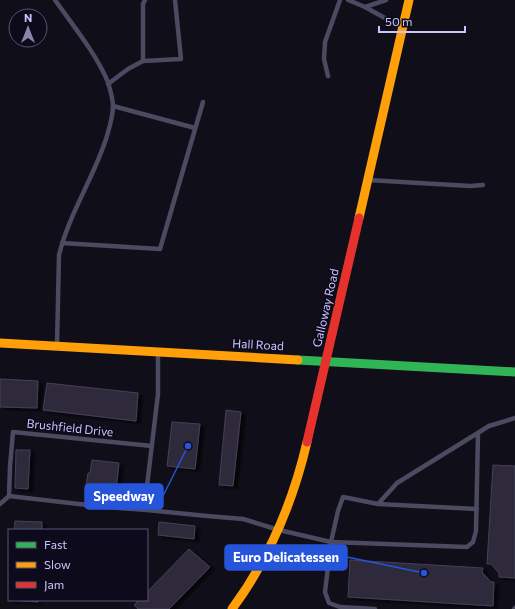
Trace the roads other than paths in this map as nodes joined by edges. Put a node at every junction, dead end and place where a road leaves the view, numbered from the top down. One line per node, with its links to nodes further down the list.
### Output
1 (55, 0): 12 (lane)
2 (145, 0): 10 (lane)
3 (175, 0): 10 (lane)
4 (340, 0): 11 (lane)
5 (348, 0): 8 (lane)
6 (386, 0): 8 (lane)
7 (409, 0): 9 (street, Galloway Road)
8 (365, 7): 9 (lane)
9 (403, 28): 16 (street, Galloway Road)
10 (143, 61): 12 (lane)
11 (328, 76)
12 (108, 84): 14 (lane)
13 (203, 102): 15 (lane)
14 (113, 106): 15 (lane); 18 (lane)
15 (195, 128): 18 (lane)
16 (368, 180): 17 (lane); 22 (street, Galloway Road)
17 (483, 186)
18 (62, 243): 20 (lane)
19 (0, 343): 20 (street, Hall Road)
20 (57, 346): 21 (street, Hall Road)
21 (158, 352): 22 (street, Hall Road); 26 (lane)
22 (326, 361): 23 (street, Hall Road); 32 (street, Galloway Road)
23 (515, 372)
24 (515, 418): 25 (lane)
25 (478, 433): 29 (lane); 30 (lane)
26 (152, 446): 27 (lane, Brushfield Drive); 31 (lane)
27 (9, 496): 28 (lane); 31 (lane)
28 (0, 504)
29 (378, 504): 30 (lane); 33 (lane)
30 (477, 509): 33 (lane)
31 (147, 510): 32 (lane)
32 (279, 530): 33 (lane); 34 (street, Galloway Road)
33 (331, 542): 35 (lane)
34 (232, 609)
35 (375, 609)

